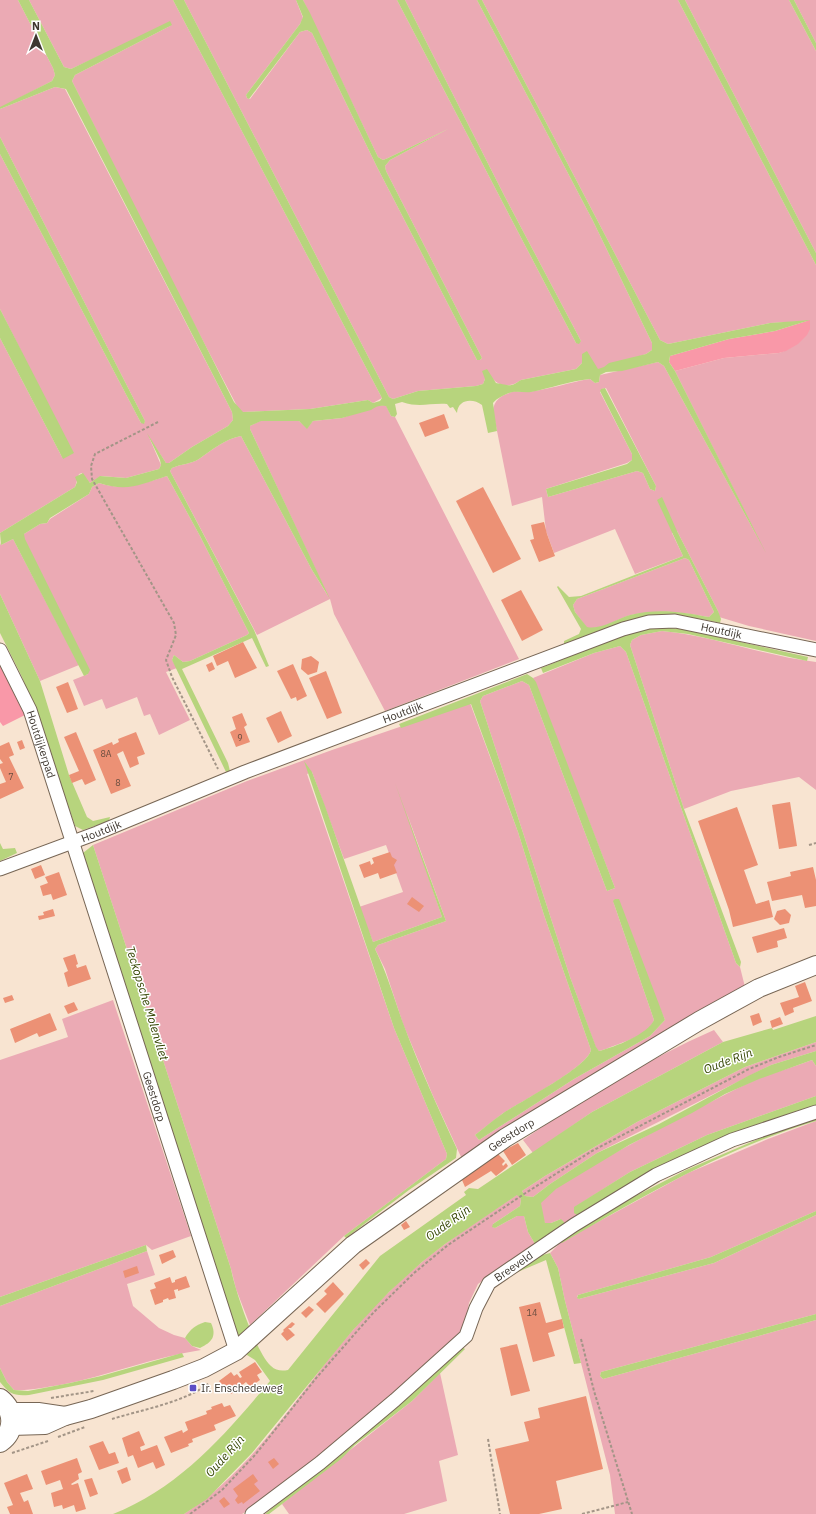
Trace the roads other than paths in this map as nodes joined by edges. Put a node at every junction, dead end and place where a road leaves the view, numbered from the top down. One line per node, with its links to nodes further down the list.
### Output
1 (0, 650): 3 (street, Houtdijkerpad)
2 (816, 650): 3 (street, Houtdijk)
3 (77, 841): 4 (street, Houtdijk); 7 (street, Geestdorp)
4 (0, 869)
5 (816, 965): 7 (main road, Geestdorp)
6 (816, 1112): 9 (street, Breeveld)
7 (238, 1349): 8 (main road, Geestdorp)
8 (6, 1427)
9 (252, 1514)

